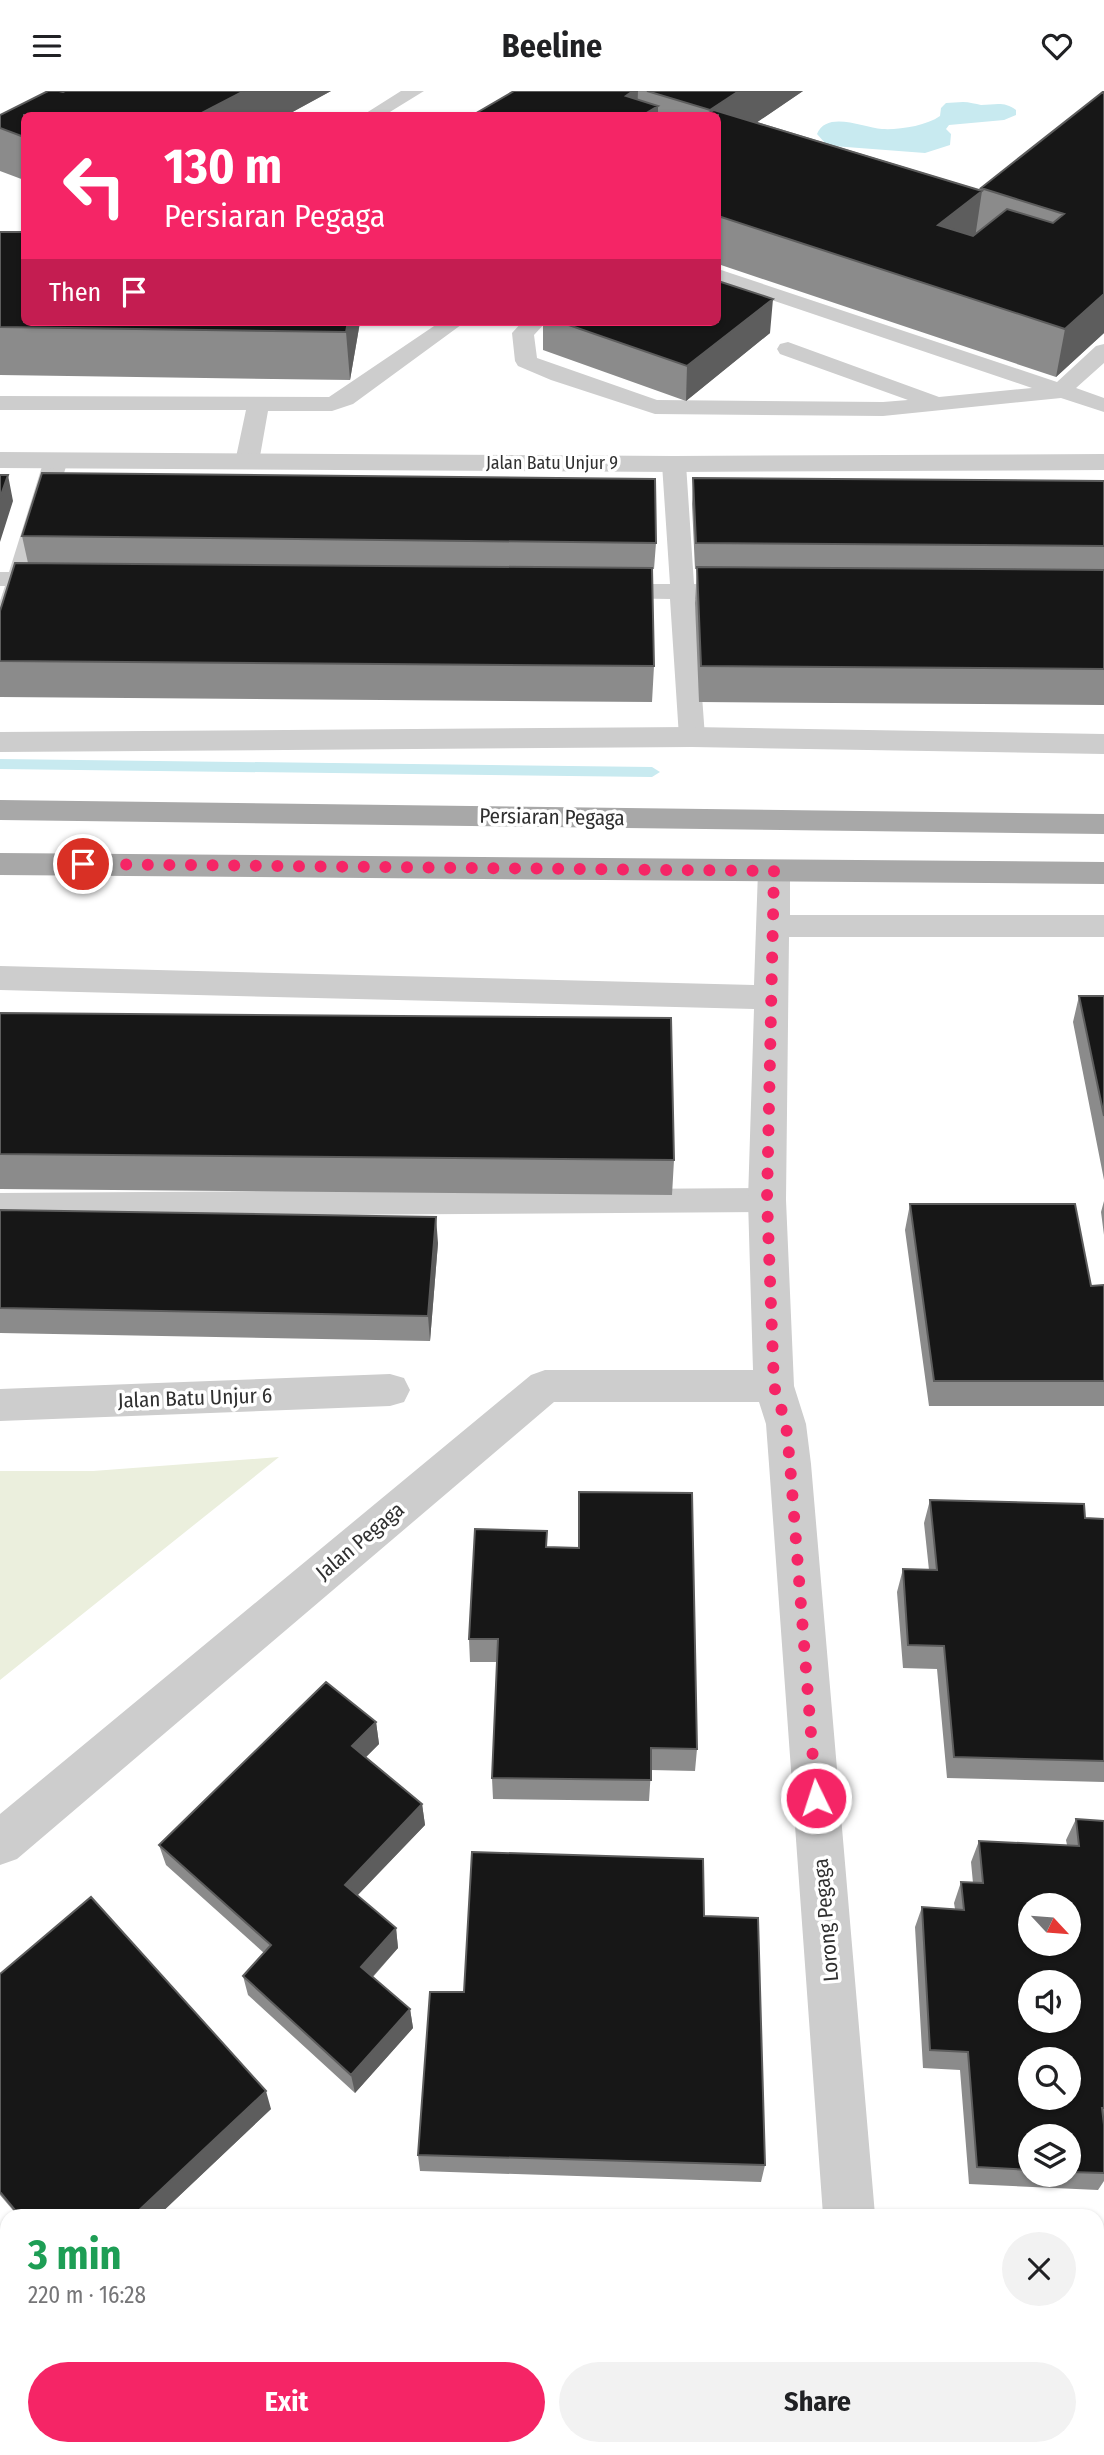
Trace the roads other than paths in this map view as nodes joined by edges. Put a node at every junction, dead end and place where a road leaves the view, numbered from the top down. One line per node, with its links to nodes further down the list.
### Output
1 (415, 91): 2 (lane)
2 (377, 112)
3 (721, 276): 8 (lane)
4 (448, 326): 12 (lane)
5 (531, 326): 10 (lane)
6 (788, 349): 10 (lane)
7 (1104, 351): 8 (lane)
8 (1059, 392): 10 (lane); 11 (lane)
9 (0, 403): 12 (lane)
10 (942, 405)
11 (1104, 405)
12 (258, 406): 15 (lane)
13 (0, 460): 14 (street, Jalan Batu Unjur 9)
14 (56, 460): 15 (street, Jalan Batu Unjur 9); 18 (lane)
15 (247, 462): 17 (street, Jalan Batu Unjur 9)
16 (1104, 462): 17 (street, Jalan Batu Unjur 9)
17 (674, 464): 21 (lane)
18 (9, 579): 19 (lane); 23 (lane)
19 (73, 580)
20 (585, 590): 21 (lane)
21 (682, 592): 22 (lane); 24 (lane)
22 (764, 592)
23 (0, 641)
24 (692, 737): 25 (street); 26 (street)
25 (0, 742)
26 (1104, 744)
27 (0, 810): 28 (main road, Persiaran Pegaga)
28 (775, 820): 29 (main road, Persiaran Pegaga); 31 (main road)
29 (1104, 824)
30 (0, 864): 31 (main road)
31 (774, 871): 32 (main road); 33 (street, Lorong Pegaga)
32 (1104, 873)
33 (773, 926): 34 (street); 36 (street, Lorong Pegaga)
34 (1104, 926)
35 (0, 978): 36 (street)
36 (771, 997): 37 (street, Lorong Pegaga)
37 (767, 1199): 38 (lane); 39 (street, Lorong Pegaga)
38 (0, 1205)
39 (774, 1386): 42 (street, Jalan Pegaga); 43 (street, Lorong Pegaga)
40 (390, 1390): 41 (street, Jalan Batu Unjur 6)
41 (0, 1405)
42 (0, 1843)
43 (849, 2209)

